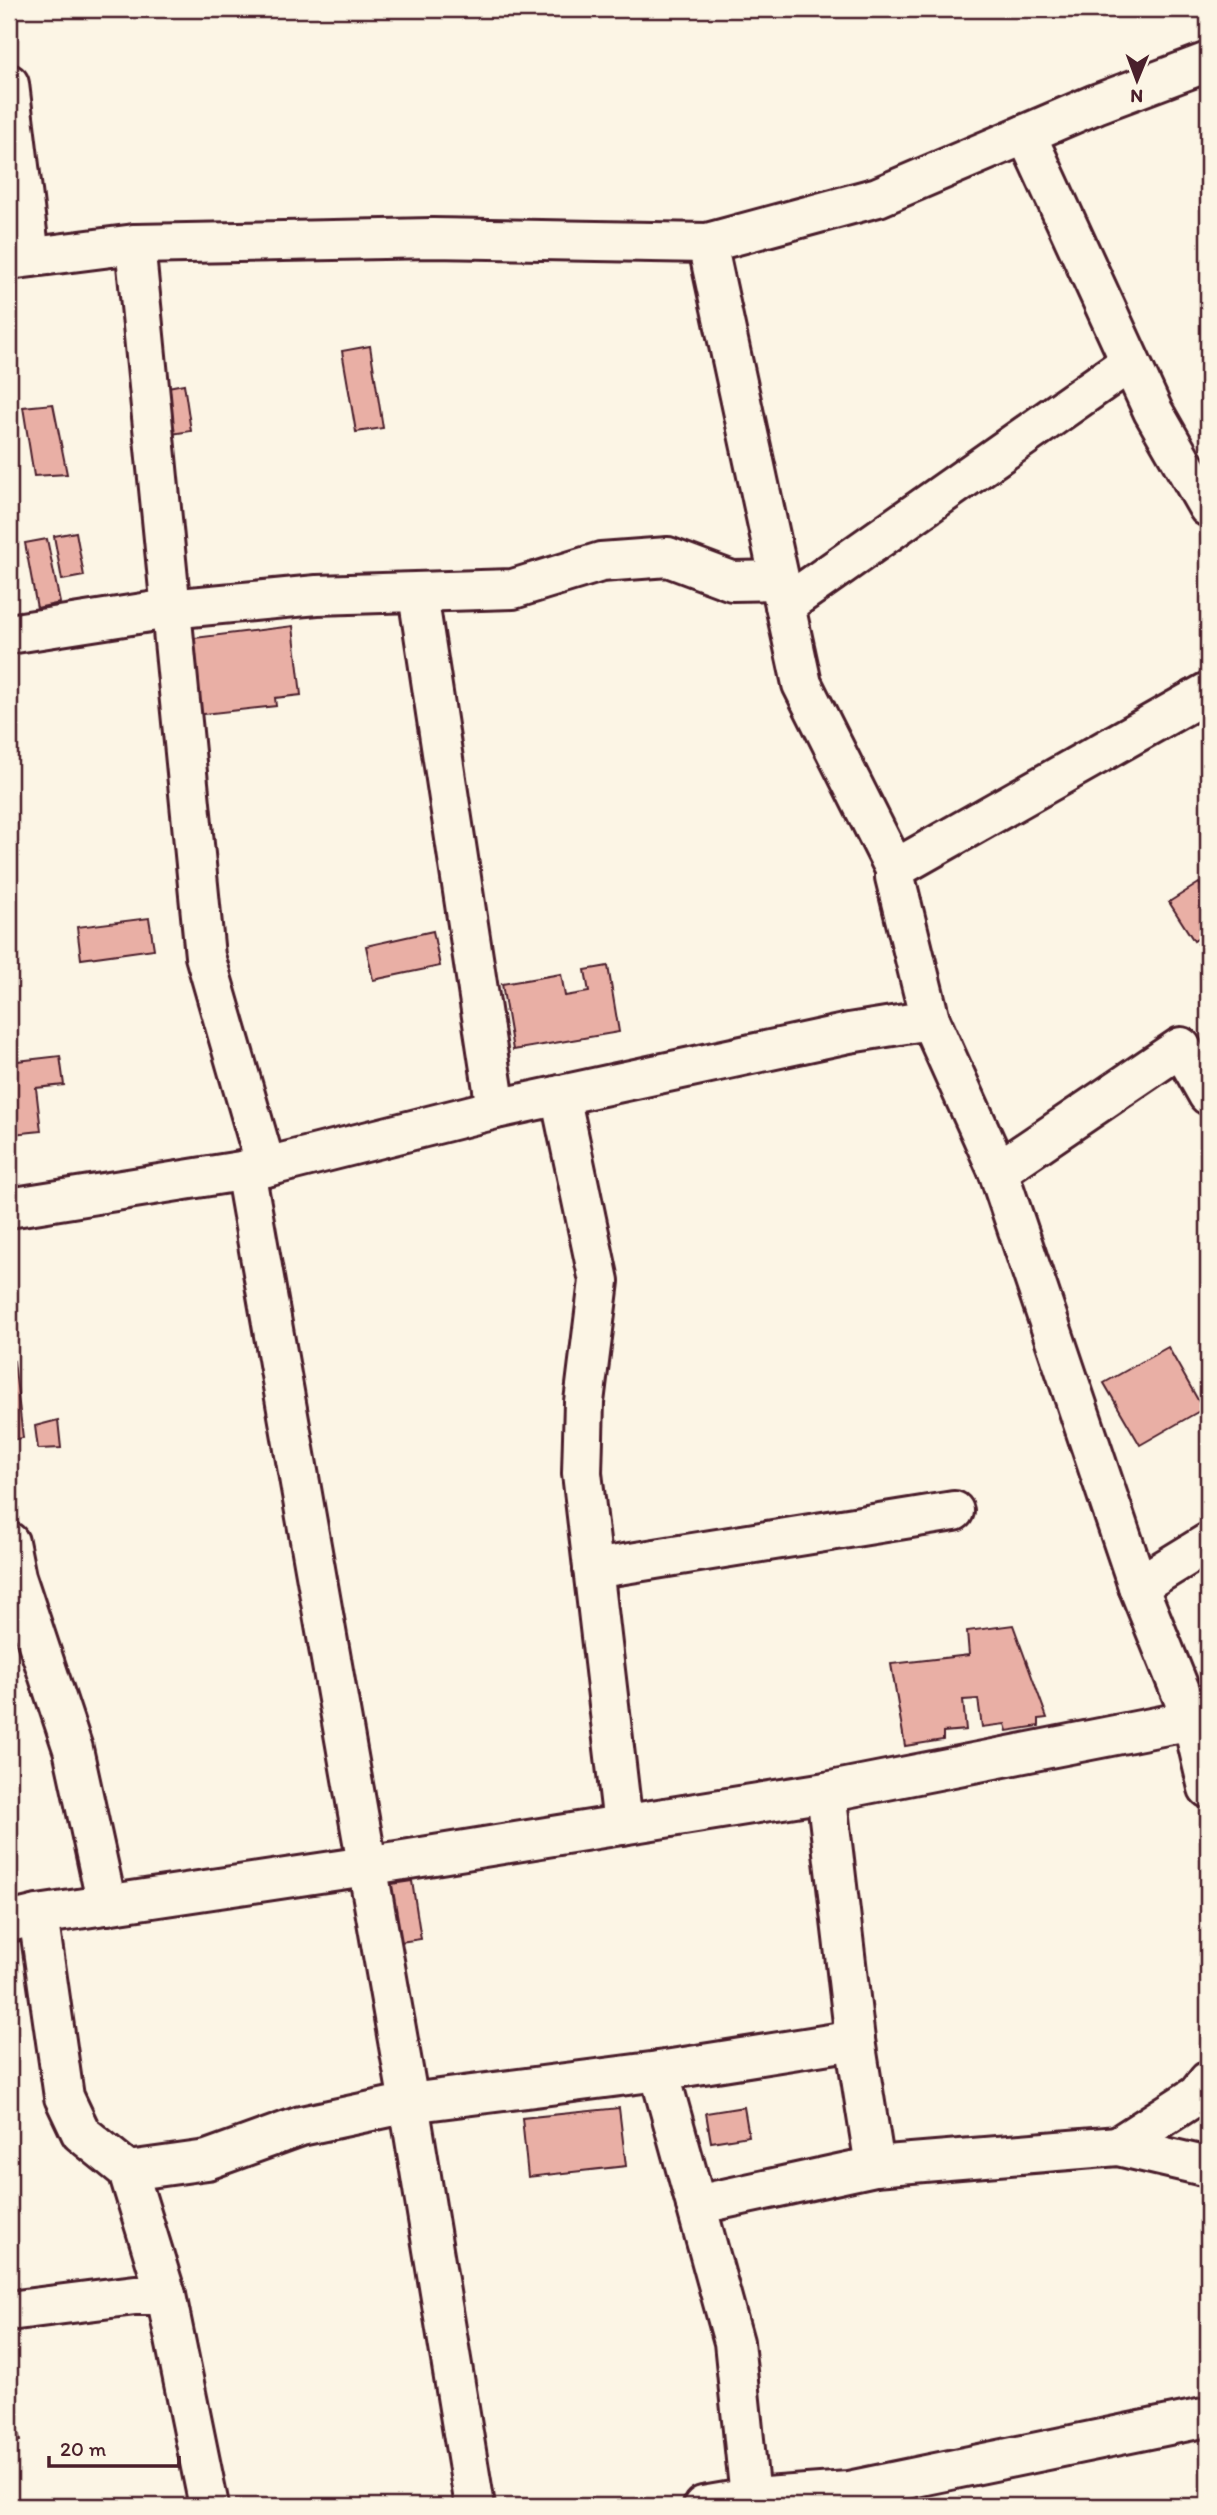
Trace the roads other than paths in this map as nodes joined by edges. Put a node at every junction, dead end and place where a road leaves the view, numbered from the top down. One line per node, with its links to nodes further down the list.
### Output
1 (1208, 62): 3 (street)
2 (9, 84): 6 (street)
3 (1026, 134): 4 (street); 7 (street)
4 (707, 243): 5 (street); 9 (street)
5 (135, 244): 6 (street); 11 (street)
6 (19, 259)
7 (1130, 362): 8 (street); 9 (street)
8 (1208, 507)
9 (782, 593): 10 (street); 14 (street)
10 (418, 594): 11 (street); 19 (street)
11 (169, 609): 12 (street); 20 (street)
12 (9, 634)
13 (1208, 692): 14 (street)
14 (895, 869): 15 (street)
15 (930, 1020): 17 (street); 21 (street)
16 (1195, 1040): 18 (street); 21 (street)
17 (561, 1095): 19 (street); 26 (street)
18 (1208, 1095)
19 (496, 1108): 20 (street)
20 (255, 1168): 22 (street); 33 (street)
21 (998, 1171): 27 (street)
22 (9, 1208)
23 (954, 1511): 26 (street)
24 (9, 1542): 28 (street)
25 (1208, 1543): 27 (street)
26 (593, 1569): 32 (street)
27 (1138, 1586): 29 (street)
28 (23, 1642): 34 (street)
29 (1192, 1720): 30 (street); 31 (street)
30 (1208, 1788)
31 (826, 1793): 32 (street); 36 (street)
32 (623, 1825): 33 (street)
33 (366, 1866): 34 (street); 39 (street)
34 (107, 1905): 35 (street)
35 (23, 1918): 43 (street)
36 (855, 2040): 37 (street); 41 (street)
37 (660, 2071): 39 (street); 44 (street)
38 (1208, 2081): 40 (street)
39 (409, 2103): 43 (street); 51 (street)
40 (1118, 2146): 41 (street); 42 (street)
41 (875, 2166): 44 (street)
42 (1208, 2167)
43 (128, 2171): 45 (street)
44 (696, 2205): 48 (street)
45 (166, 2295): 46 (street); 50 (street)
46 (9, 2311)
47 (1208, 2417): 49 (street)
48 (750, 2498): 49 (street); 52 (street)
49 (850, 2499)
50 (209, 2506)
51 (475, 2506)
52 (703, 2506)

